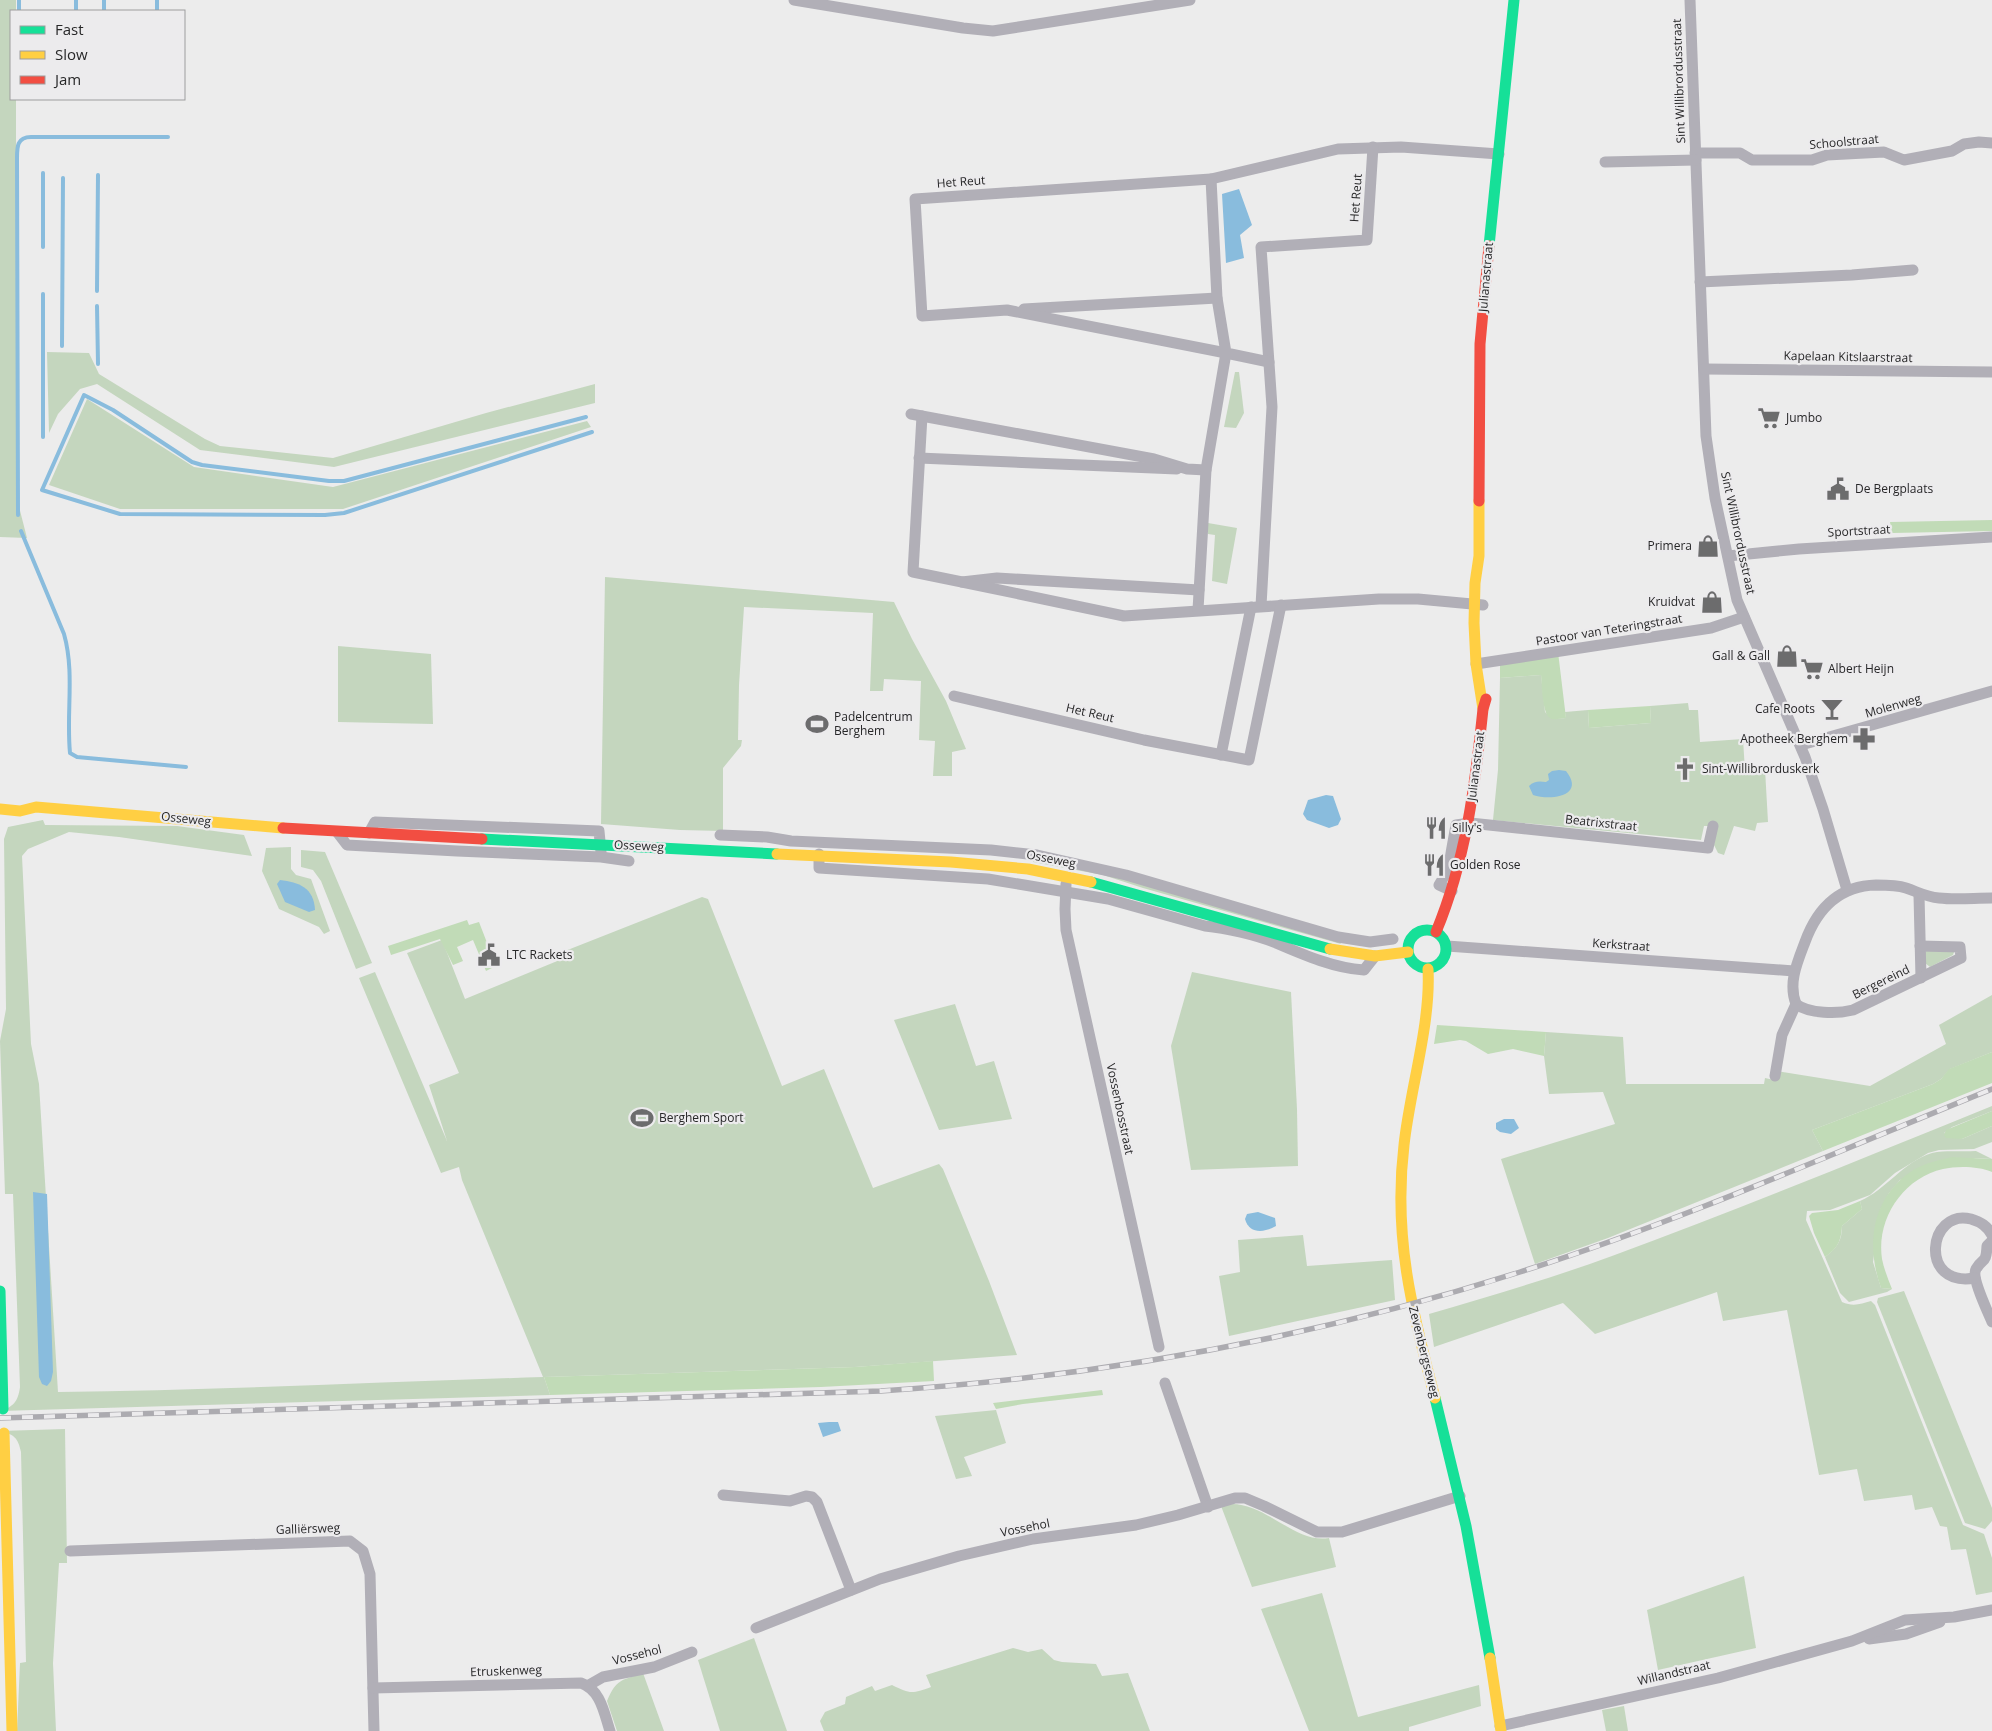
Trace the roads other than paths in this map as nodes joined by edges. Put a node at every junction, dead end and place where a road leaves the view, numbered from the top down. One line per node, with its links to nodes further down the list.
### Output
1 (794, 0): 2 (street)
2 (1190, 0)
3 (1514, 0): 7 (street, Julianastraat)
4 (1690, 0): 8 (street, Sint Willibrordusstraat)
5 (1992, 143): 8 (street, Schoolstraat)
6 (1373, 147): 7 (street, Het Reut); 10 (street, Het Reut); 16 (street, Het Reut)
7 (1499, 154): 27 (street, Julianastraat)
8 (1695, 156): 9 (street, Sint Willibrordusstraat); 12 (street, Sint Willibrordusstraat)
9 (1605, 162)
10 (1211, 179): 13 (street); 14 (street, Het Reut)
11 (1913, 270): 12 (street)
12 (1700, 282): 17 (street, Sint Willibrordusstraat)
13 (1217, 298): 14 (street, Het Reut); 15 (street)
14 (1008, 310): 15 (street, Het Reut)
15 (1226, 354): 16 (street, Het Reut); 21 (street)
16 (1269, 362): 28 (street, Het Reut)
17 (1704, 369): 18 (street, Kapelaan Kitslaarstraat); 23 (street, Sint Willibrordusstraat)
18 (1992, 372)
19 (919, 458): 20 (street); 20 (street); 24 (street)
20 (1187, 469): 21 (street)
21 (1206, 470): 25 (street)
22 (1992, 537): 23 (street, Sportstraat)
23 (1728, 556): 30 (street, Sint Willibrordusstraat)
24 (962, 582): 25 (street); 29 (street)
25 (1199, 590): 29 (street)
26 (1281, 605): 27 (street); 28 (street); 35 (street, Het Reut)
27 (1478, 605): 31 (street, Julianastraat)
28 (1256, 607): 29 (street); 35 (street, Het Reut)
29 (1198, 610)
30 (1744, 617): 31 (street, Pastoor van Teteringstraat); 34 (street, Sint Willibrordusstraat)
31 (1480, 663): 39 (street, Julianastraat)
32 (1992, 691): 34 (street, Molenweg)
33 (954, 696): 35 (street, Het Reut)
34 (1801, 745): 55 (street, Sint Willibrordusstraat)
35 (1221, 755)
36 (0, 799): 37 (street, Osseweg)
37 (36, 807): 38 (street, Osseweg); 42 (street, Osseweg)
38 (0, 809)
39 (1470, 823): 40 (street, Beatrixstraat); 59 (street, Julianastraat)
40 (1713, 826)
41 (508, 827): 43 (street, Osseweg); 46 (street); 47 (street, Osseweg)
42 (336, 832): 43 (street, Osseweg); 50 (street, Osseweg)
43 (369, 834): 46 (street, Osseweg)
44 (720, 835): 45 (street, Osseweg)
45 (737, 836): 48 (street); 61 (street, Osseweg)
46 (508, 840): 47 (street, Osseweg)
47 (602, 844): 48 (street, Osseweg); 50 (street, Osseweg)
48 (736, 851): 49 (street, Osseweg)
49 (819, 854): 51 (street, Osseweg); 53 (street, Osseweg)
50 (601, 856): 52 (street, Osseweg)
51 (900, 860): 53 (street); 54 (street, Osseweg)
52 (629, 861)
53 (900, 873): 56 (street, Osseweg)
54 (1068, 876): 56 (street, Vossenbosstraat); 65 (street, Osseweg)
55 (1847, 890): 57 (street); 68 (street)
56 (1065, 891): 66 (street, Osseweg); 77 (street, Vossenbosstraat)
57 (1919, 895): 58 (street); 63 (street, Bergereind)
58 (1992, 898)
59 (1436, 932): 62 (street); 64 (street)
60 (1393, 939): 61 (street, Osseweg)
61 (1355, 941): 65 (street)
62 (1447, 946): 67 (street); 68 (street, Kerkstraat)
63 (1920, 946): 69 (street, Bergereind); 69 (street, Bergereind)
64 (1408, 952): 66 (street, Osseweg); 67 (street)
65 (1354, 954): 66 (street, Osseweg)
66 (1375, 956)
67 (1428, 969): 82 (street, Zevenbergseweg)
68 (1794, 971): 70 (street)
69 (1921, 978): 70 (street, Bergereind)
70 (1796, 1004): 71 (street)
71 (1775, 1076)
72 (1992, 1235): 74 (street)
73 (1992, 1241): 74 (street)
74 (1975, 1278): 76 (street)
75 (0, 1291): 79 (street)
76 (1992, 1322)
77 (1159, 1347)
78 (1165, 1383): 83 (street)
79 (3, 1408)
80 (4, 1432): 92 (street)
81 (722, 1495): 85 (street)
82 (1460, 1496): 83 (street, Vossehol); 91 (street, Zevenbergseweg)
83 (1208, 1506): 85 (street, Vossehol)
84 (70, 1551): 90 (street, Galliërsweg)
85 (852, 1590): 87 (street, Vossehol)
86 (1992, 1610): 91 (street, Willandstraat)
87 (756, 1628)
88 (692, 1652): 89 (street, Vossehol)
89 (589, 1686): 90 (street, Etruskenweg); 94 (street)
90 (373, 1688): 93 (street, Galliërsweg)
91 (1501, 1728)
92 (12, 1731)
93 (374, 1731)
94 (610, 1731)

